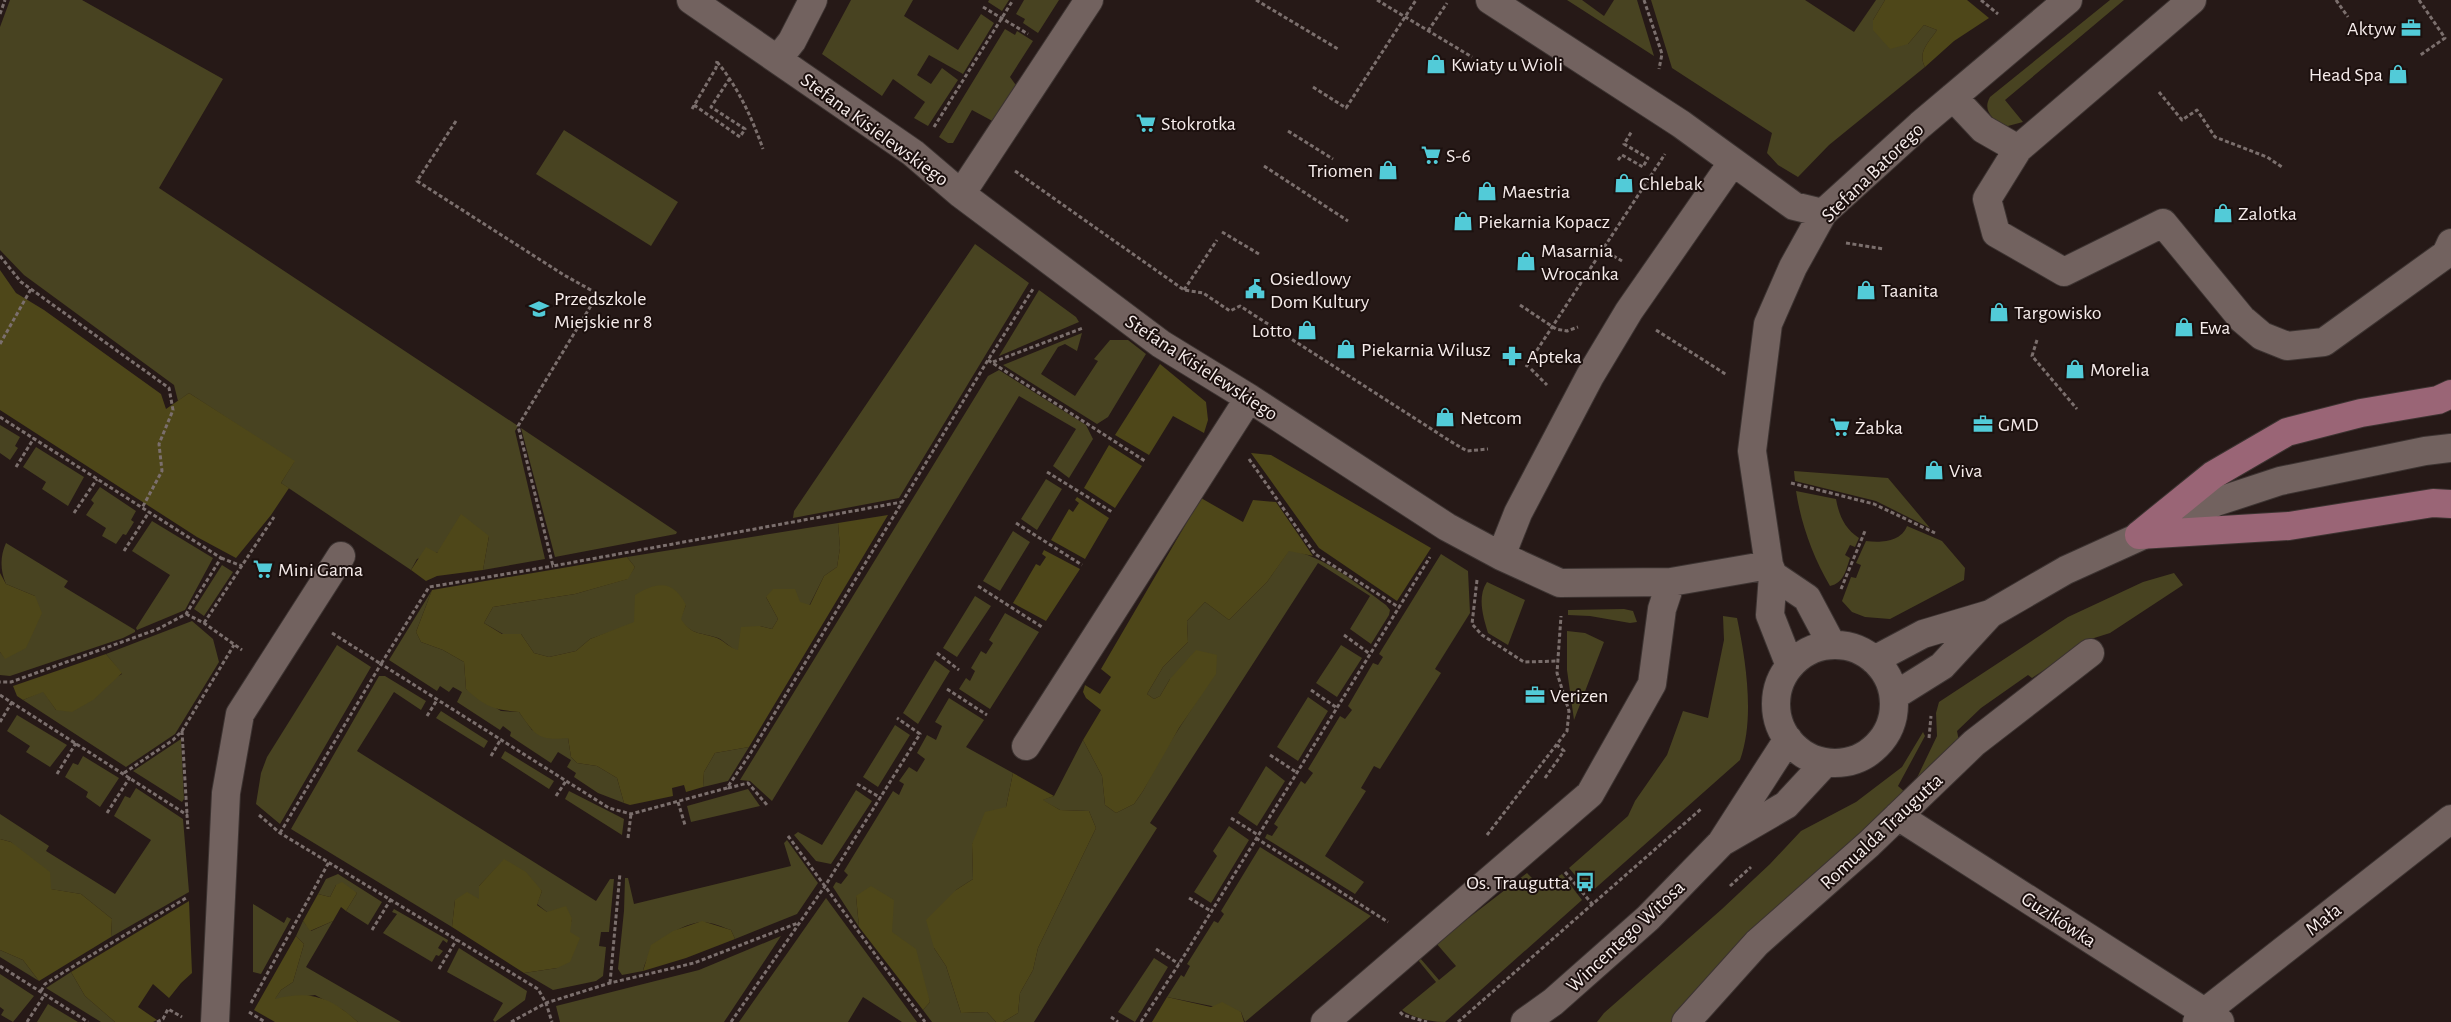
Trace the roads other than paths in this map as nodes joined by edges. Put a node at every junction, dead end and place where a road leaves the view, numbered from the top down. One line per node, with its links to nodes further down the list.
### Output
1 (691, 0): 7 (street, Stefana Kisielewskiego)
2 (814, 0): 7 (street)
3 (1089, 0): 11 (street)
4 (1490, 0): 10 (street)
5 (2068, 0): 8 (street, Stefana Batorego)
6 (2192, 0): 9 (street)
7 (778, 59): 11 (street, Stefana Kisielewskiego)
8 (1953, 97): 9 (street); 12 (street, Stefana Batorego)
9 (2018, 149): 13 (street)
10 (1732, 163): 12 (street); 20 (street)
11 (961, 194): 15 (street, Stefana Kisielewskiego)
12 (1824, 213): 21 (street, Stefana Batorego)
13 (2451, 243)
14 (2451, 394): 18 (main road)
15 (1249, 398): 20 (street, Stefana Kisielewskiego); 30 (street)
16 (2451, 448): 18 (street)
17 (2451, 504): 18 (main road)
18 (2139, 535): 23 (street)
19 (341, 556): 36 (street)
20 (1501, 556): 22 (street, Stefana Kisielewskiego)
21 (1771, 570): 22 (street, Stefana Kisielewskiego); 24 (street); 27 (street, Stefana Batorego)
22 (1671, 582): 37 (street)
23 (1990, 614): 26 (street); 28 (street)
24 (1832, 645): 26 (street); 27 (street)
25 (2090, 653): 32 (street, Romualda Traugutta)
26 (1874, 660): 28 (street)
27 (1790, 666): 29 (street)
28 (1894, 696): 31 (street)
29 (1788, 739): 31 (street); 34 (street, Wincentego Witosa)
30 (1026, 746)
31 (1825, 763): 34 (street, Wincentego Witosa)
32 (1898, 816): 35 (street, Guzikówka); 39 (street, Romualda Traugutta)
33 (2451, 819): 35 (street, Mała)
34 (1720, 844): 38 (street, Wincentego Witosa)
35 (2207, 1019)
36 (215, 1022)
37 (1325, 1022)
38 (1525, 1022)
39 (1686, 1022)

